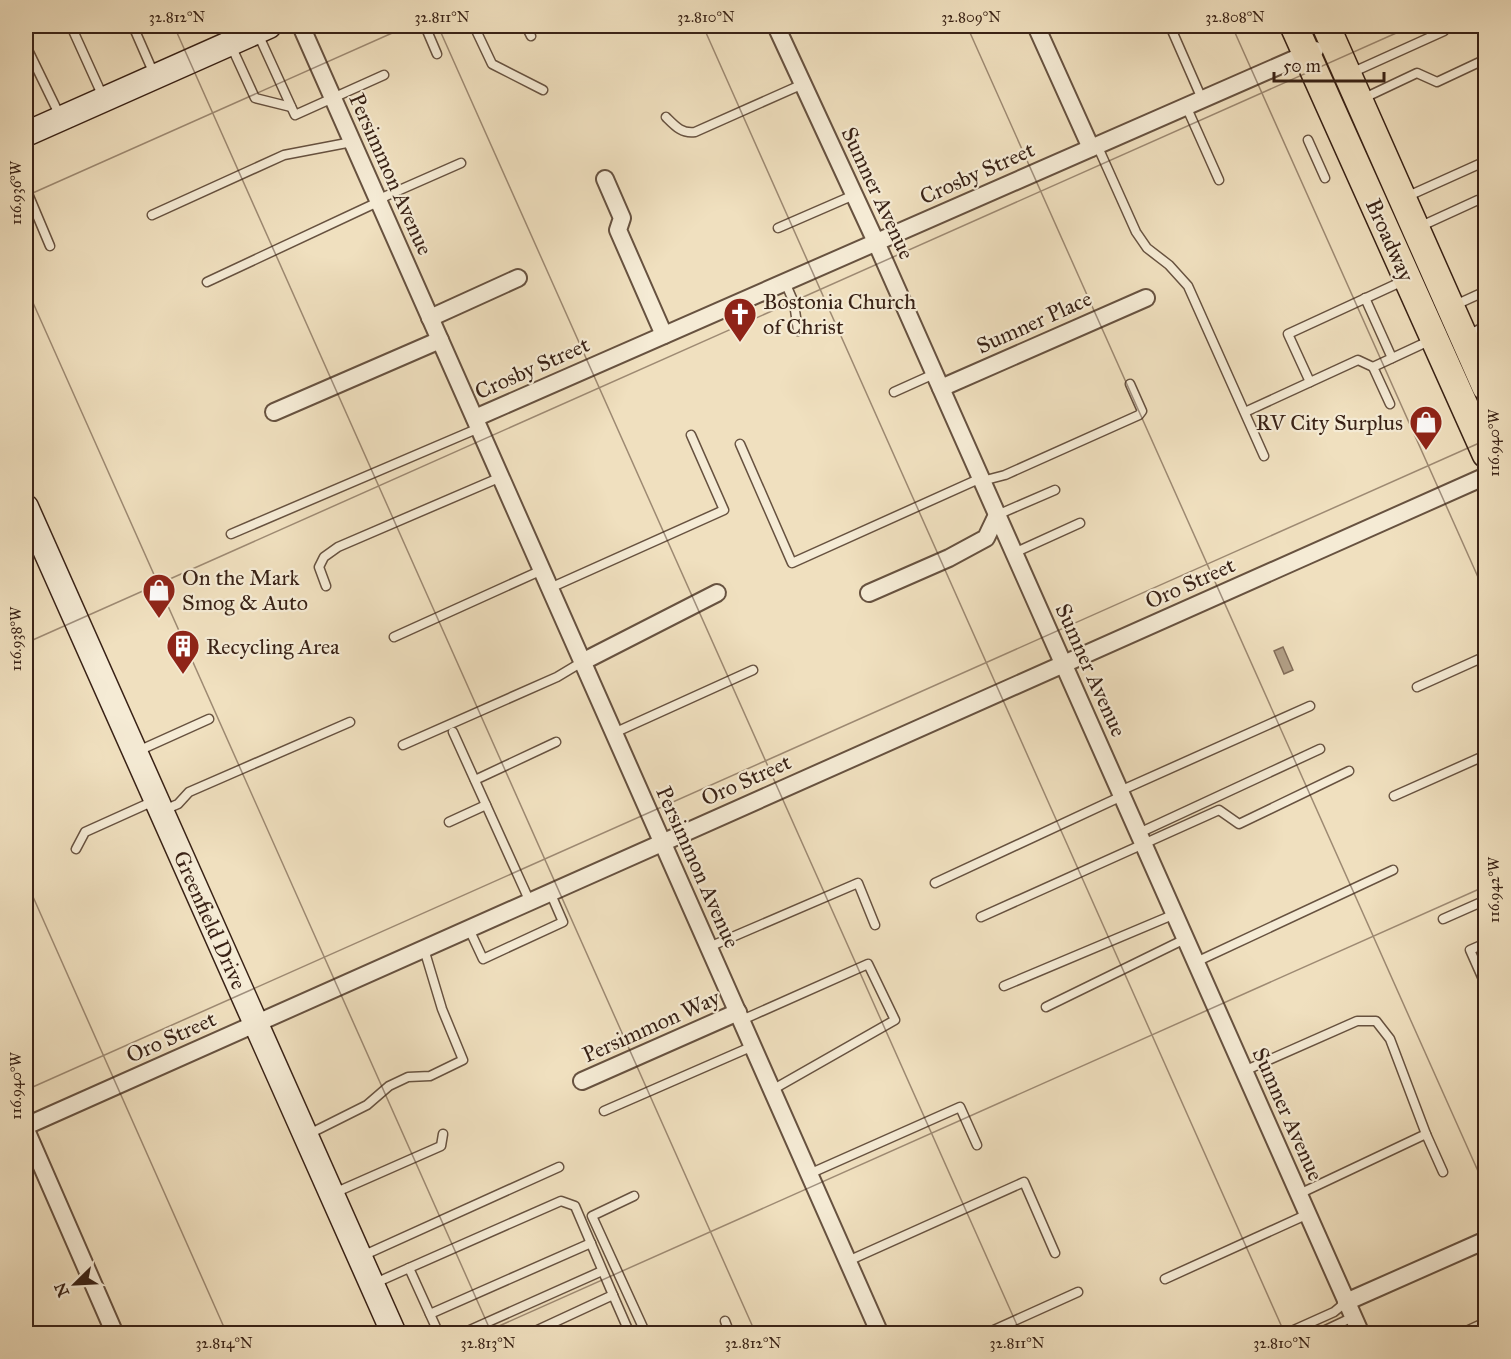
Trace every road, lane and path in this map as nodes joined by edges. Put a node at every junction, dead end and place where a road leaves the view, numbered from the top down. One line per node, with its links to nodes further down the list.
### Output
1 (71, 26): 26 (lane)
2 (133, 26): 22 (lane)
3 (301, 26): 25 (street, Persimmon Avenue)
4 (425, 26): 17 (lane)
5 (474, 26): 24 (lane)
6 (526, 26): 15 (lane)
7 (776, 26): 23 (street, Sumner Avenue)
8 (1036, 26): 36 (street)
9 (1170, 26): 27 (lane)
10 (1294, 26): 18 (main road, Broadway)
11 (263, 28): 13 (main road); 30 (lane)
12 (1444, 31): 21 (lane)
13 (226, 34): 22 (main road); 30 (lane)
14 (1330, 34): 18 (street, Crosby Street); 21 (main road, Broadway)
15 (531, 36)
16 (26, 46): 32 (lane)
17 (437, 54)
18 (1307, 54): 27 (street, Crosby Street); 53 (main road, Broadway)
19 (1485, 59): 28 (lane)
20 (384, 75): 25 (lane)
21 (1348, 75): 28 (main road, Broadway)
22 (155, 76): 26 (main road)
23 (803, 84): 31 (lane); 43 (street, Sumner Avenue)
24 (543, 90)
25 (333, 98): 30 (lane); 35 (street, Persimmon Avenue)
26 (104, 99): 32 (main road)
27 (1202, 99): 29 (street, Crosby Street)
28 (1359, 100): 44 (main road, Broadway)
29 (1186, 106): 36 (street, Crosby Street); 41 (lane)
30 (291, 107)
31 (666, 117)
32 (61, 118): 33 (main road)
33 (28, 125)
34 (1308, 140): 39 (lane)
35 (352, 142): 46 (street, Persimmon Avenue); 47 (lane)
36 (1094, 147): 50 (street, Crosby Street); 75 (lane)
37 (1485, 161): 44 (lane)
38 (461, 163): 46 (lane)
39 (1325, 178)
40 (605, 179): 63 (street)
41 (1219, 180)
42 (26, 189): 51 (lane)
43 (854, 195): 48 (lane); 50 (street, Sumner Avenue)
44 (1403, 198): 49 (main road, Broadway)
45 (1485, 200): 49 (lane)
46 (378, 202): 54 (lane); 60 (street, Persimmon Avenue)
47 (152, 215)
48 (778, 228)
49 (1416, 228): 59 (main road, Broadway)
50 (876, 242): 55 (street, Crosby Street); 69 (street, Sumner Avenue)
51 (50, 246)
52 (519, 278): 60 (street)
53 (1407, 279): 58 (lane); 64 (main road, Broadway)
54 (207, 282)
55 (785, 282): 62 (lane); 63 (street, Crosby Street)
56 (1485, 291): 59 (lane)
57 (1146, 298): 69 (street, Sumner Place)
58 (1365, 298): 66 (lane); 70 (lane)
59 (1450, 307): 61 (main road, Broadway)
60 (430, 318): 65 (street, Persimmon Avenue)
61 (1474, 331): 68 (main road, Broadway)
62 (798, 332)
63 (664, 335): 76 (street, Crosby Street)
64 (1434, 338): 66 (lane); 79 (main road, Broadway)
65 (440, 340): 74 (street); 76 (street, Persimmon Avenue)
66 (1392, 358): 67 (lane)
67 (1373, 367): 70 (lane); 73 (lane)
68 (1483, 373)
69 (938, 381): 72 (lane); 83 (street, Sumner Avenue)
70 (1310, 382): 75 (lane)
71 (1130, 384): 83 (lane)
72 (894, 392)
73 (1390, 404)
74 (274, 412)
75 (1245, 412): 80 (lane)
76 (477, 423): 82 (street, Persimmon Avenue); 88 (lane)
77 (691, 435): 92 (lane)
78 (740, 444): 83 (lane)
79 (1485, 454)
80 (1264, 456)
81 (1485, 476): 98 (street, Oro Street)
82 (501, 477): 90 (street, Persimmon Avenue); 91 (lane)
83 (982, 480): 86 (street, Sumner Avenue)
84 (1055, 490): 86 (lane)
85 (26, 507): 109 (main road, Greenfield Drive)
86 (997, 515): 89 (street, Sumner Avenue); 94 (street)
87 (1080, 523): 89 (lane)
88 (231, 534)
89 (1014, 553): 98 (street, Sumner Avenue)
90 (542, 570): 92 (street, Persimmon Avenue); 95 (lane)
91 (327, 586)
92 (550, 588): 97 (street, Persimmon Avenue)
93 (717, 593): 97 (street)
94 (869, 593)
95 (394, 636)
96 (1485, 656): 100 (lane)
97 (582, 662): 105 (street, Persimmon Avenue); 107 (lane)
98 (1064, 664): 113 (street, Sumner Avenue); 119 (street, Oro Street)
99 (753, 670): 105 (lane)
100 (1417, 687)
101 (1310, 706): 113 (lane)
102 (208, 719): 109 (lane)
103 (350, 722): 116 (lane)
104 (453, 732): 112 (lane)
105 (614, 733): 119 (street, Persimmon Avenue)
106 (556, 742): 112 (lane)
107 (403, 745)
108 (1320, 749): 118 (lane)
109 (135, 752): 116 (main road, Greenfield Drive)
110 (1485, 755): 114 (lane)
111 (1349, 771): 118 (lane)
112 (475, 780): 115 (lane)
113 (1121, 793): 118 (street, Sumner Avenue); 122 (lane)
114 (1394, 796)
115 (486, 805): 117 (lane); 125 (lane)
116 (159, 806): 120 (lane); 140 (main road, Greenfield Drive)
117 (449, 822)
118 (1141, 839): 126 (street, Sumner Avenue); 127 (lane)
119 (663, 842): 123 (street, Oro Street); 133 (street, Persimmon Avenue)
120 (76, 849)
121 (1393, 870): 135 (lane)
122 (935, 883)
123 (550, 892): 125 (street, Oro Street); 130 (lane)
124 (1485, 900): 128 (lane)
125 (530, 902): 130 (street, Oro Street)
126 (1174, 914): 131 (street, Sumner Avenue); 136 (lane)
127 (981, 917)
128 (1443, 919)
129 (875, 925): 133 (lane)
130 (469, 929): 134 (street, Oro Street)
131 (1185, 939): 135 (street, Sumner Avenue); 138 (lane)
132 (1485, 943): 137 (lane)
133 (709, 947): 139 (street, Persimmon Avenue)
134 (424, 949): 140 (street, Oro Street); 149 (lane)
135 (1196, 962): 142 (street, Sumner Avenue)
136 (1004, 986)
137 (1485, 986)
138 (1046, 1007)
139 (740, 1016): 141 (street, Persimmon Avenue); 143 (street, Persimmon Way); 144 (lane)
140 (256, 1024): 146 (street, Oro Street); 149 (main road, Greenfield Drive)
141 (753, 1046): 144 (street, Persimmon Avenue); 145 (lane)
142 (1244, 1071): 148 (lane); 155 (street, Sumner Avenue)
143 (582, 1081)
144 (772, 1090): 153 (street, Persimmon Avenue)
145 (604, 1111)
146 (26, 1128): 175 (street)
147 (443, 1134): 154 (lane)
148 (1426, 1134): 152 (lane); 155 (lane)
149 (305, 1135): 154 (main road, Greenfield Drive)
150 (977, 1145): 153 (lane)
151 (559, 1167): 161 (lane)
152 (1443, 1172)
153 (809, 1174): 162 (street, Persimmon Avenue)
154 (332, 1194): 161 (main road, Greenfield Drive)
155 (1299, 1194): 157 (street, Sumner Avenue)
156 (633, 1196): 181 (lane)
157 (1308, 1214): 165 (lane); 169 (street, Sumner Avenue)
158 (1485, 1240): 169 (street)
159 (591, 1243): 163 (lane); 164 (lane); 170 (lane)
160 (1055, 1253): 162 (lane)
161 (360, 1257): 166 (main road, Greenfield Drive)
162 (848, 1261): 174 (street, Persimmon Avenue)
163 (409, 1268): 166 (lane); 170 (lane)
164 (602, 1271): 168 (lane); 178 (lane)
165 (1165, 1279)
166 (372, 1284): 176 (main road, Greenfield Drive)
167 (1078, 1292): 184 (lane)
168 (613, 1295): 179 (lane); 180 (lane)
169 (1346, 1302): 171 (street, Sumner Avenue); 185 (lane)
170 (430, 1314): 177 (lane)
171 (1353, 1317): 186 (lane); 187 (street, Sumner Avenue)
172 (725, 1321): 182 (lane)
173 (1485, 1322): 188 (lane)
174 (878, 1330): 183 (lane)
175 (115, 1334)
176 (394, 1334)
177 (439, 1334)
178 (461, 1334)
179 (529, 1334)
180 (630, 1334)
181 (646, 1334)
182 (730, 1334)
183 (858, 1334)
184 (985, 1334)
185 (1285, 1334)
186 (1317, 1334)
187 (1361, 1334)
188 (1460, 1334)

